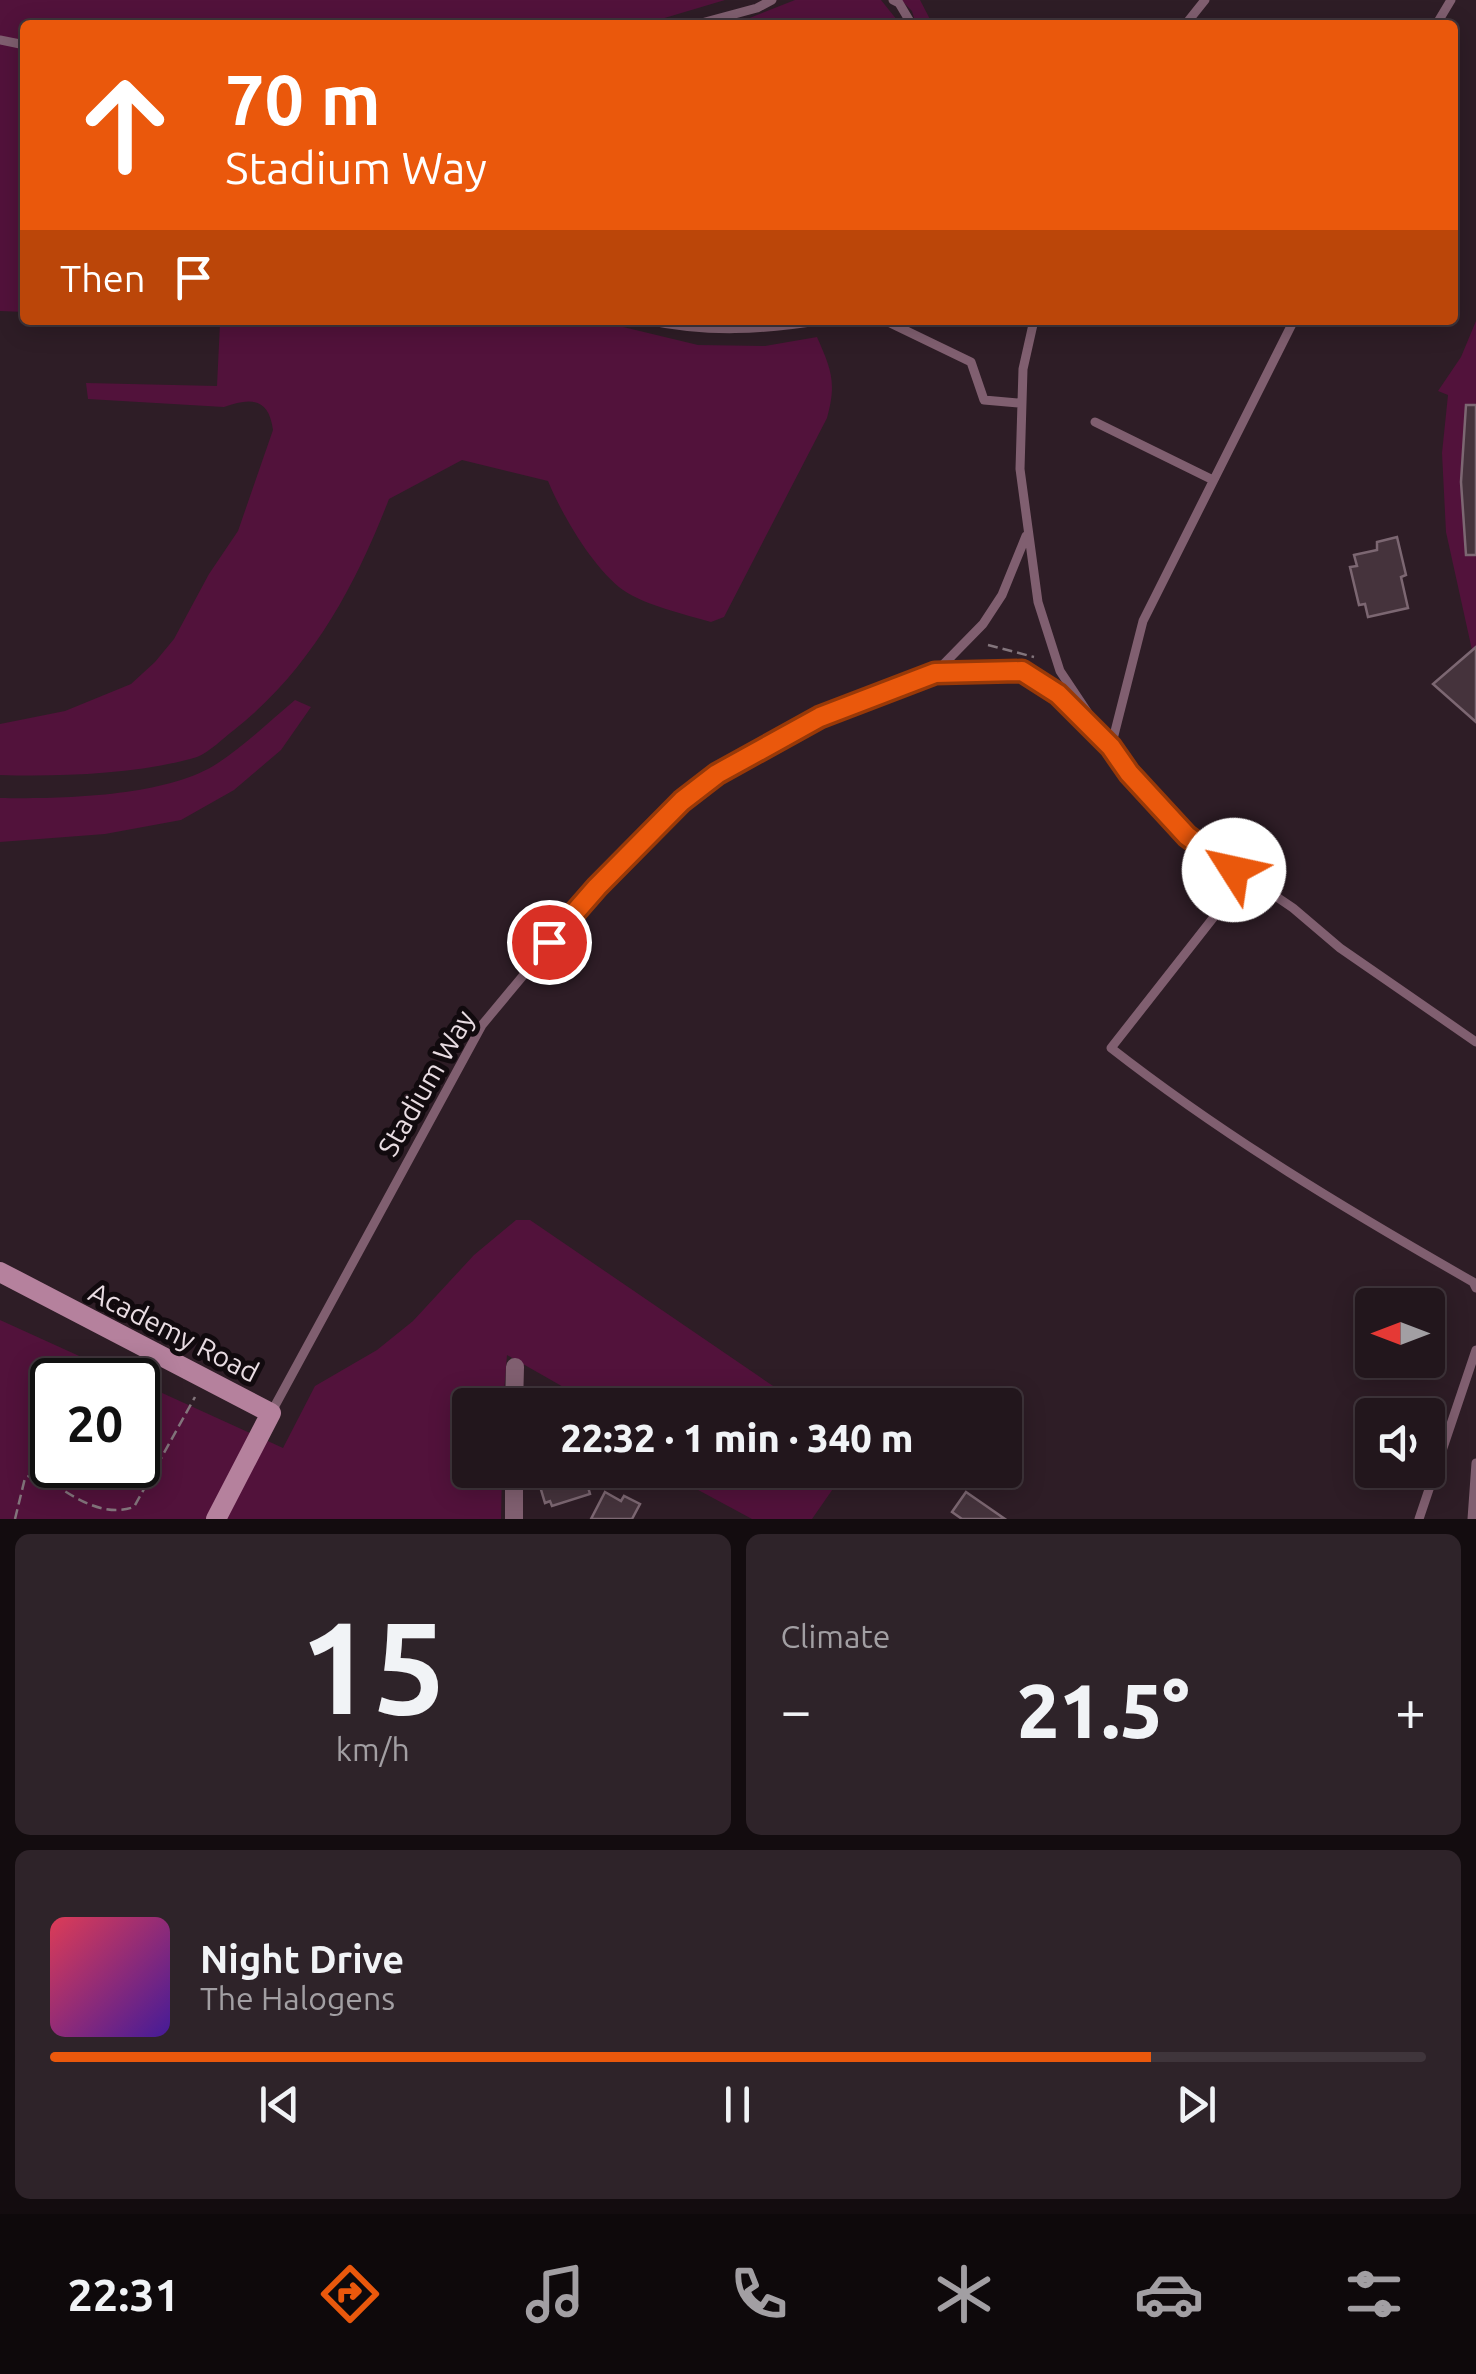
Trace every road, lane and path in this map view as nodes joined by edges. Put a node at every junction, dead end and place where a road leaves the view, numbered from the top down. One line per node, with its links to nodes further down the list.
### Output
1 (772, 0): 4 (lane)
2 (893, 0): 5 (lane)
3 (1204, 0): 6 (lane)
4 (713, 20)
5 (909, 20)
6 (1189, 20)
7 (684, 325): 8 (lane)
8 (792, 325)
9 (894, 325): 12 (lane)
10 (1033, 325): 12 (lane)
11 (1292, 325): 14 (lane)
12 (1020, 403): 15 (lane)
13 (1094, 422): 14 (lane)
14 (1214, 480): 19 (lane)
15 (1027, 534): 18 (lane, Stadium Way); 19 (lane)
16 (988, 645): 17 (path)
17 (1034, 658)
18 (935, 673): 19 (lane, Stadium Way); 29 (lane, Stadium Way)
19 (1111, 747): 21 (lane)
20 (1244, 836): 21 (lane)
21 (1234, 870): 22 (lane); 24 (lane)
22 (1476, 1042)
23 (0, 1272): 27 (main road, Academy Road)
24 (1475, 1284)
25 (1476, 1350): 35 (lane)
26 (514, 1367): 28 (street)
27 (205, 1378): 29 (main road, Academy Road); 32 (path)
28 (514, 1388)
29 (270, 1413): 33 (main road, Academy Road)
30 (1476, 1462): 36 (lane)
31 (514, 1488): 34 (street)
32 (14, 1519)
33 (216, 1519)
34 (514, 1519)
35 (1419, 1519)
36 (1472, 1519)

